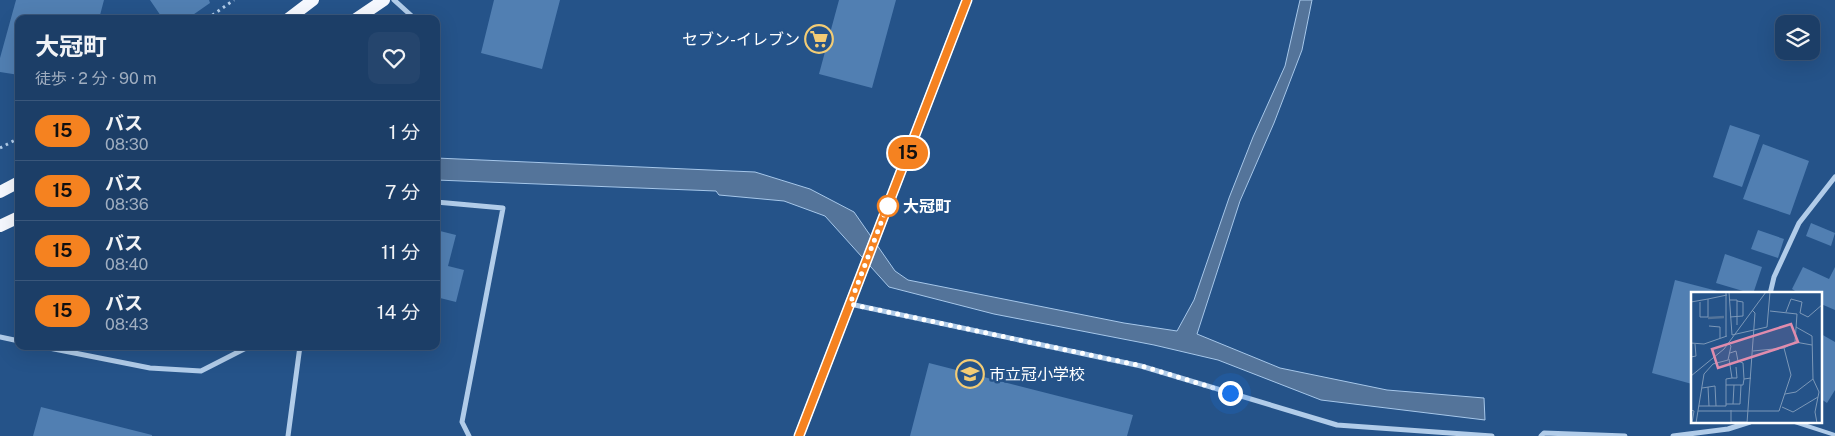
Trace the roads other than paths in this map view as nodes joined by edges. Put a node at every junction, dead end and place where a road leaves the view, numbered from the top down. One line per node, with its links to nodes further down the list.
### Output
1 (313, 0): 5 (main road)
2 (384, 0): 6 (main road)
3 (394, 0): 7 (street)
4 (967, 0): 15 (street)
5 (293, 15)
6 (362, 15)
7 (411, 15)
8 (1835, 178): 14 (street)
9 (15, 184): 10 (main road)
10 (0, 192)
11 (440, 202): 25 (street)
12 (15, 219): 13 (main road)
13 (0, 226)
14 (1770, 292)
15 (850, 304): 26 (street); 27 (street)
16 (0, 337): 17 (street)
17 (15, 340)
18 (59, 350): 19 (street)
19 (242, 350)
20 (299, 350): 24 (street)
21 (1744, 424): 30 (street)
22 (1801, 424): 23 (lane)
23 (1835, 435)
24 (288, 436)
25 (469, 436)
26 (799, 436)
27 (1492, 436)
28 (1540, 436): 29 (street)
29 (1625, 436)
30 (1673, 436)

